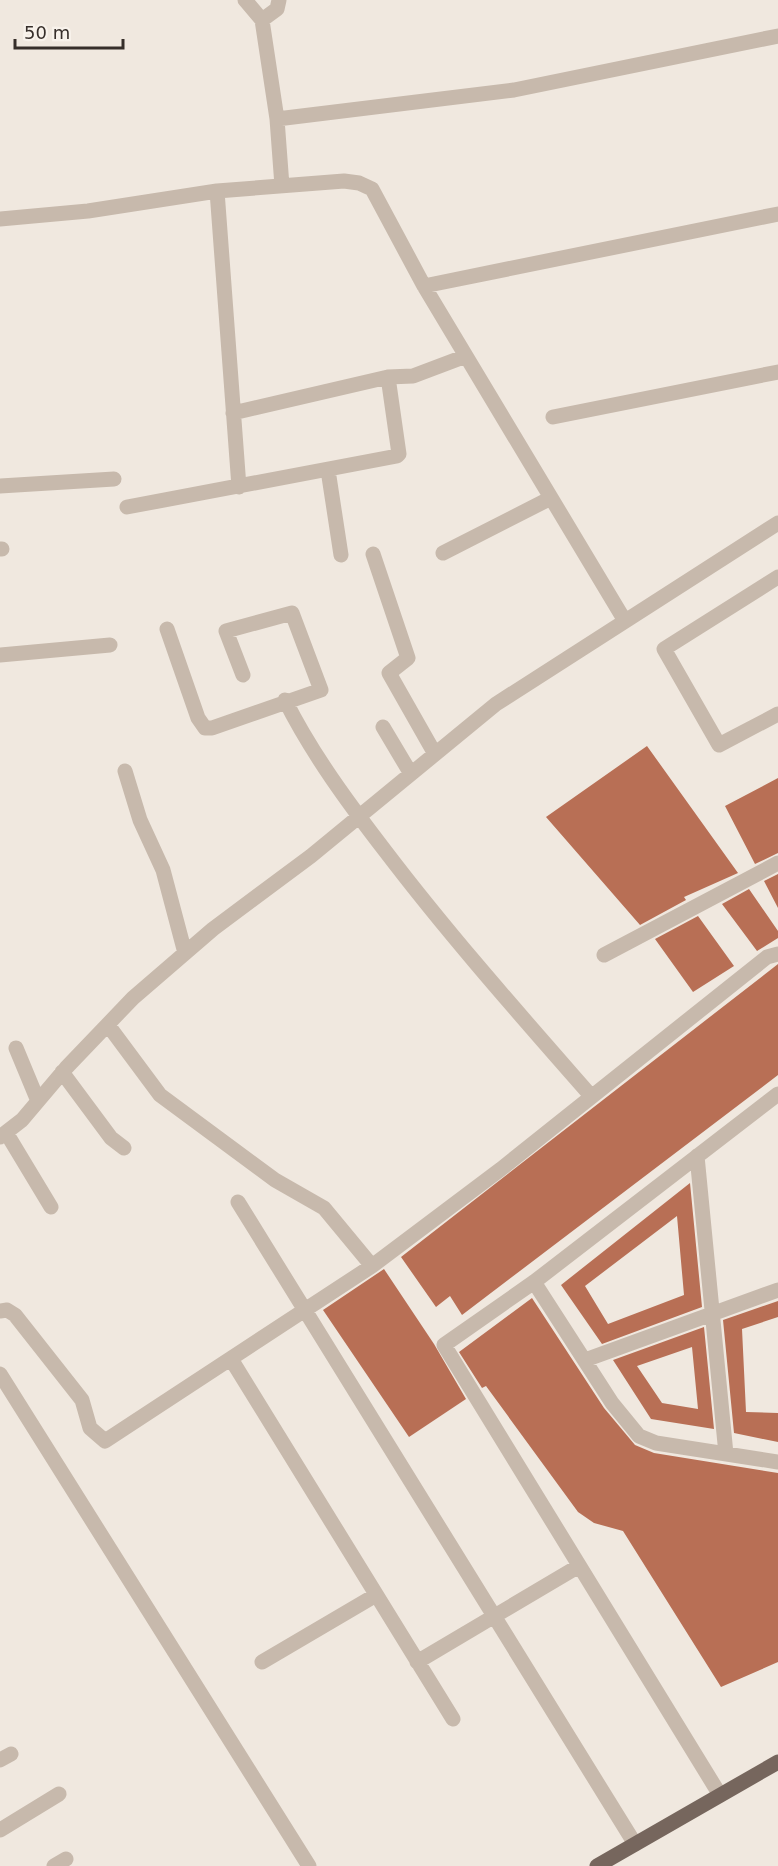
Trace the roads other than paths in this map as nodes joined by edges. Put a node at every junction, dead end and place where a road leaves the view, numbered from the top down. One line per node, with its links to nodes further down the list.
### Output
1 (245, 0): 3 (street)
2 (279, 0): 3 (street)
3 (262, 20): 5 (street)
4 (778, 36): 5 (street)
5 (277, 119): 6 (street)
6 (282, 186): 7 (street); 10 (street)
7 (217, 191): 9 (street); 14 (street)
8 (778, 214): 10 (street)
9 (0, 219)
10 (424, 286): 11 (street)
11 (466, 356): 13 (street); 20 (street)
12 (778, 372): 15 (street)
13 (388, 377): 14 (street); 16 (street)
14 (233, 413): 19 (street)
15 (553, 417)
16 (328, 470): 19 (street); 25 (street)
17 (114, 479): 18 (street)
18 (0, 486)
19 (238, 487): 21 (street)
20 (551, 498): 23 (street); 27 (street)
21 (127, 507)
22 (778, 523): 27 (street)
23 (443, 553)
24 (373, 554): 35 (street)
25 (341, 555)
26 (778, 577): 33 (street)
27 (625, 621): 35 (street)
28 (167, 629): 32 (street)
29 (110, 645): 30 (street)
30 (0, 655)
31 (243, 675): 32 (street)
32 (285, 700): 38 (street)
33 (778, 714)
34 (383, 727): 37 (street)
35 (435, 754): 37 (street)
36 (125, 771): 40 (street)
37 (411, 774): 38 (street)
38 (359, 817): 40 (street); 47 (street)
39 (778, 863): 42 (street)
40 (185, 953): 43 (street)
41 (778, 954): 47 (street)
42 (604, 955)
43 (108, 1025): 45 (street); 54 (street)
44 (16, 1048): 48 (street)
45 (62, 1072): 48 (street); 50 (street)
46 (778, 1094): 51 (street)
47 (591, 1096): 54 (street)
48 (38, 1101): 49 (street)
49 (4, 1136): 53 (street)
50 (124, 1148)
51 (698, 1156): 55 (street); 59 (street)
52 (238, 1202): 57 (street)
53 (51, 1207)
54 (372, 1266): 57 (street)
55 (534, 1282): 61 (street); 65 (street)
56 (778, 1290): 59 (street)
57 (305, 1310): 60 (street); 67 (street)
58 (0, 1311): 60 (street)
59 (712, 1312): 61 (street); 63 (street)
60 (231, 1359): 66 (street)
61 (585, 1360): 63 (street)
62 (0, 1374): 76 (street)
63 (726, 1454): 64 (street)
64 (778, 1462)
65 (579, 1566): 67 (street); 73 (street)
66 (376, 1595): 68 (street); 69 (street)
67 (492, 1616): 69 (street); 75 (street)
68 (262, 1662)
69 (417, 1662): 70 (street)
70 (453, 1719)
71 (778, 1762): 73 (main road)
72 (58, 1794): 74 (street)
73 (720, 1795): 75 (main road)
74 (0, 1830)
75 (635, 1844): 77 (main road)
76 (309, 1866)
77 (597, 1866)

